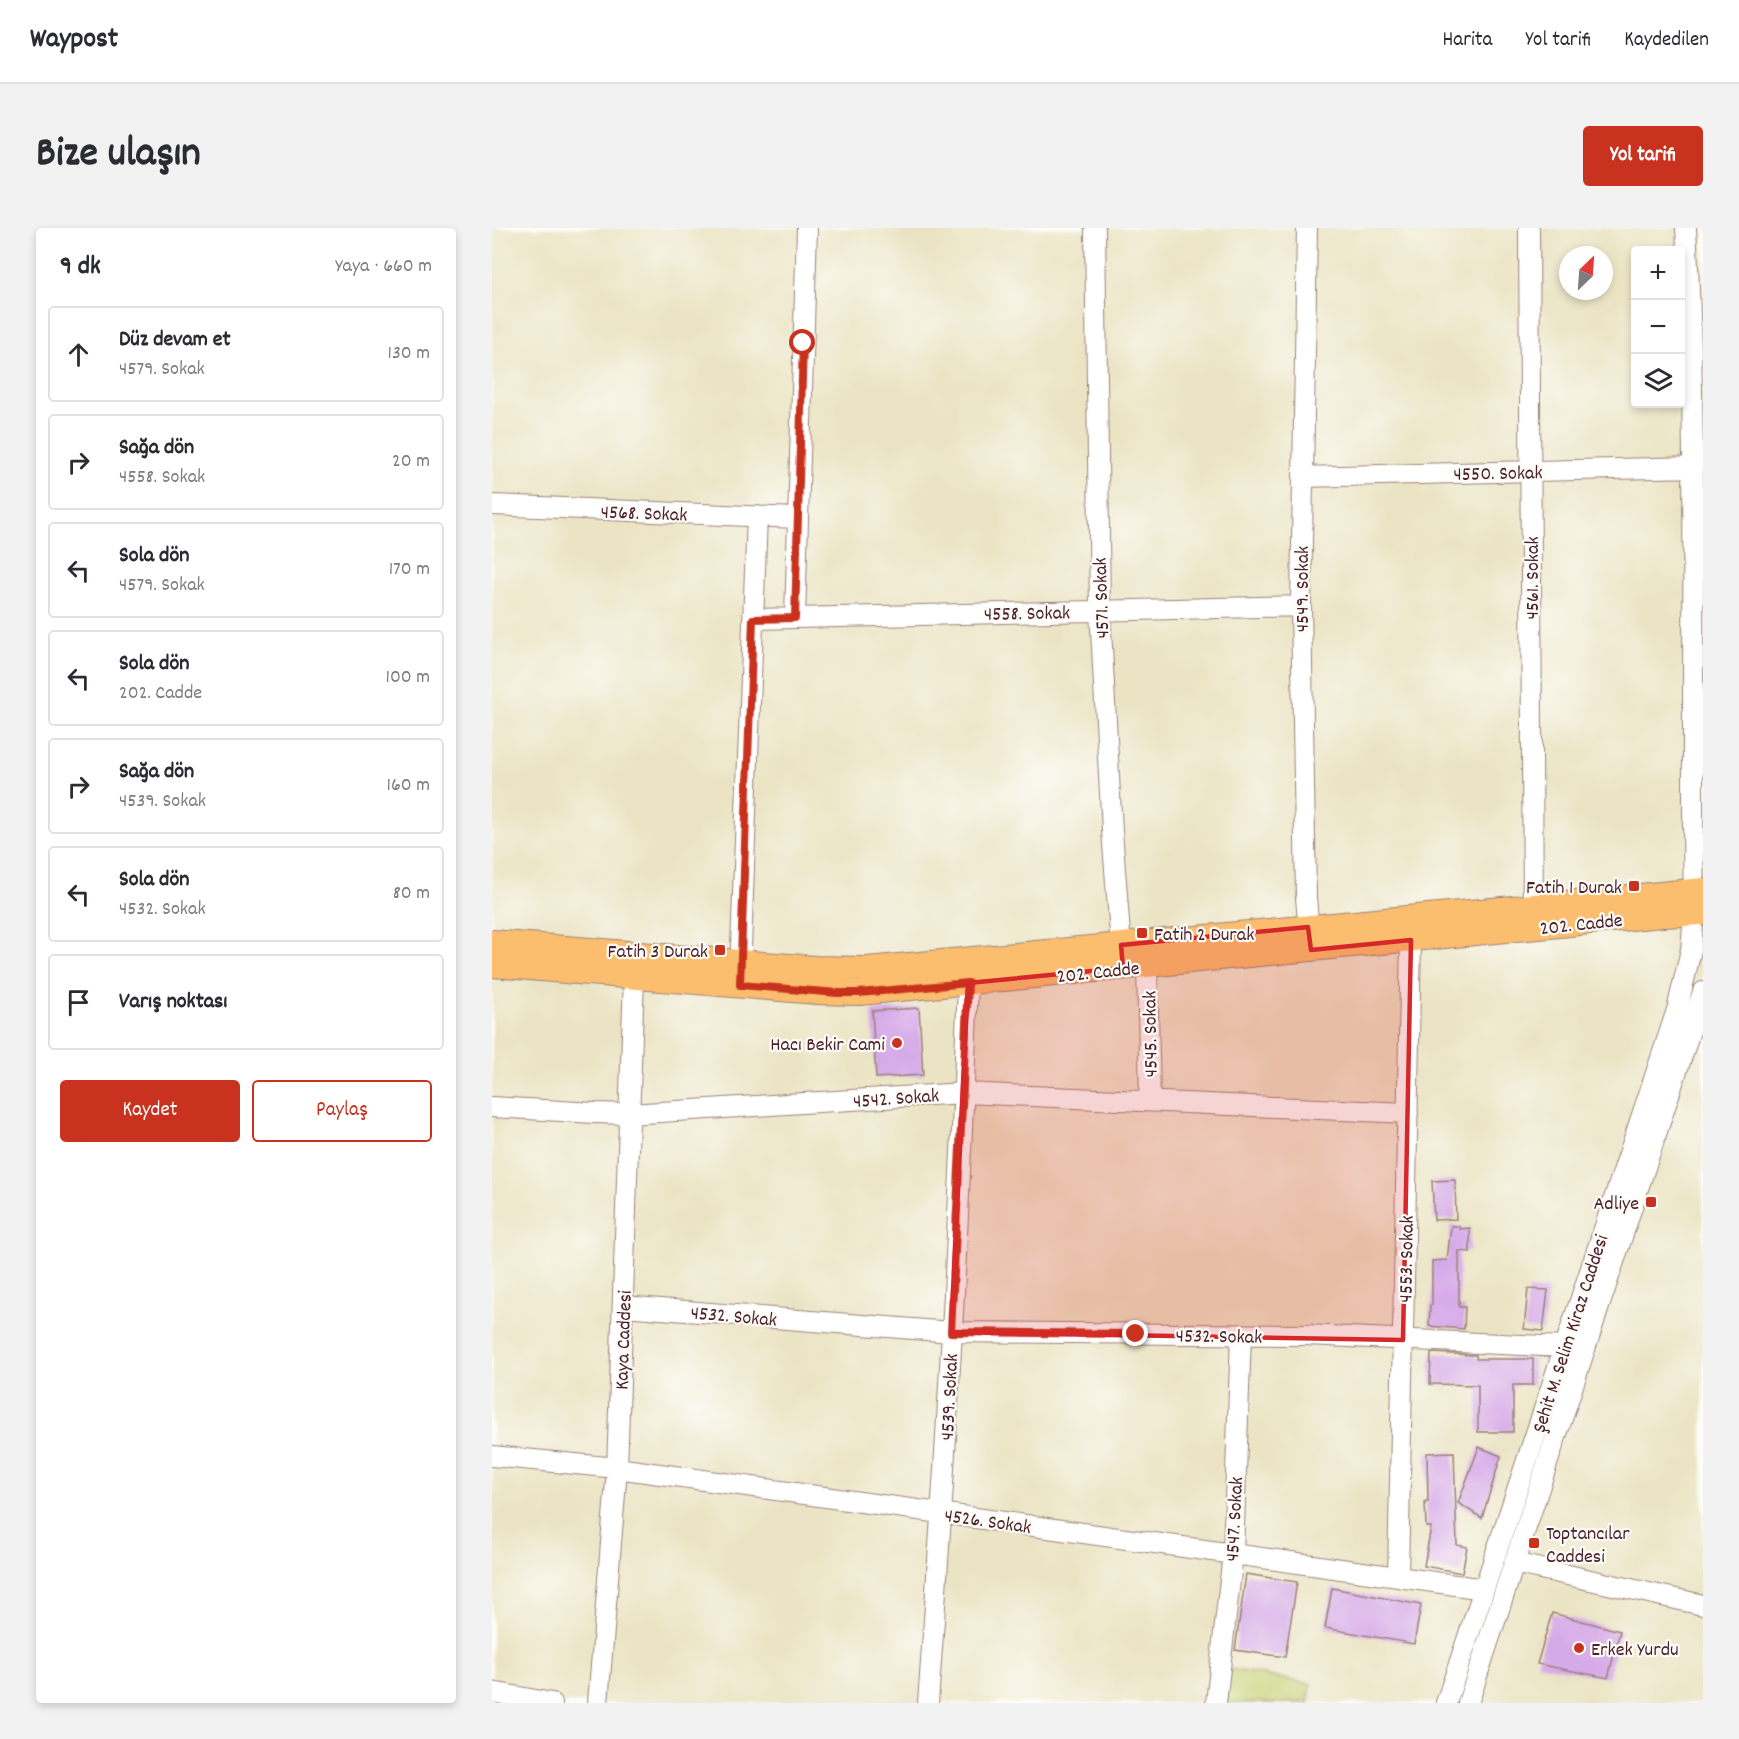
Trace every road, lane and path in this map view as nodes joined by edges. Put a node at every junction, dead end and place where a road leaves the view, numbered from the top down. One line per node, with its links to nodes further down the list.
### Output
1 (807, 228): 11 (street)
2 (1095, 228): 13 (street, 4571. Sokak)
3 (1307, 228): 8 (street, 4549. Sokak)
4 (1529, 228): 7 (street, 4561. Sokak)
5 (1686, 228): 6 (street, Şehit M. Selim Kiraz Caddesi)
6 (1693, 467): 7 (street, 4550. Sokak); 16 (street, Şehit M. Selim Kiraz Caddesi)
7 (1530, 471): 8 (street, 4550. Sokak); 17 (street, 4561. Sokak)
8 (1303, 477): 12 (street, 4549. Sokak)
9 (492, 505): 10 (street, 4568. Sokak)
10 (757, 516): 11 (street, 4568. Sokak); 15 (street)
11 (797, 518): 14 (street)
12 (1301, 606): 13 (street, 4558. Sokak); 18 (street, 4549. Sokak)
13 (1100, 611): 14 (street, 4558. Sokak); 21 (street, 4571. Sokak)
14 (795, 618): 15 (street, 4558. Sokak)
15 (753, 619): 24 (street)
16 (1698, 902): 17 (main road, 202. Cadde); 37 (street, Şehit M. Selim Kiraz Caddesi)
17 (1533, 917): 18 (main road, 202. Cadde); 19 (main road, 202. Cadde)
18 (1310, 938): 19 (main road, 202. Cadde); 21 (main road, 202. Cadde); 23 (main road, 202. Cadde)
19 (1412, 940): 31 (street, 4553. Sokak)
20 (492, 942): 24 (main road, 202. Cadde)
21 (1122, 957): 23 (main road, 202. Cadde); 24 (main road, 202. Cadde); 26 (main road, 202. Cadde)
22 (492, 965): 25 (main road, 202. Cadde)
23 (1147, 966): 29 (street, 4545. Sokak)
24 (740, 974): 25 (main road, 202. Cadde); 26 (main road, 202. Cadde)
25 (634, 977): 32 (street, Kaya Caddesi)
26 (968, 983): 28 (street, 4539. Sokak)
27 (1703, 992): 42 (street, Şehit M. Selim Kiraz Caddesi)
28 (964, 1093): 29 (street, 4542. Sokak); 32 (street, 4542. Sokak); 34 (street, 4539. Sokak)
29 (1150, 1101): 31 (street, 4542. Sokak)
30 (492, 1107): 32 (street, 4542. Sokak)
31 (1408, 1113): 36 (street, 4553. Sokak)
32 (629, 1114): 33 (street, Kaya Caddesi)
33 (623, 1306): 34 (street, 4532. Sokak); 39 (street, Kaya Caddesi)
34 (951, 1332): 35 (street, 4532. Sokak); 40 (street, 4539. Sokak)
35 (1241, 1335): 36 (street, 4532. Sokak); 41 (street, 4547. Sokak)
36 (1403, 1340): 37 (street, 4532. Sokak); 43 (street, 4553. Sokak)
37 (1565, 1347): 44 (street, Şehit M. Selim Kiraz Caddesi)
38 (492, 1456): 39 (street, 4526. Sokak)
39 (618, 1468): 40 (street, 4526. Sokak); 48 (street, Kaya Caddesi)
40 (942, 1513): 41 (street, 4526. Sokak); 49 (street, 4539. Sokak)
41 (1233, 1554): 43 (street, 4526. Sokak); 50 (street, 4547. Sokak)
42 (1514, 1563): 45 (street); 52 (street, Şehit M. Selim Kiraz Caddesi)
43 (1398, 1577): 44 (street, 4526. Sokak)
44 (1484, 1589): 51 (street, Şehit M. Selim Kiraz Caddesi)
45 (1703, 1605)
46 (492, 1692): 47 (street)
47 (552, 1703)
48 (598, 1703)
49 (928, 1703)
50 (1216, 1703)
51 (1446, 1703)
52 (1468, 1703)

